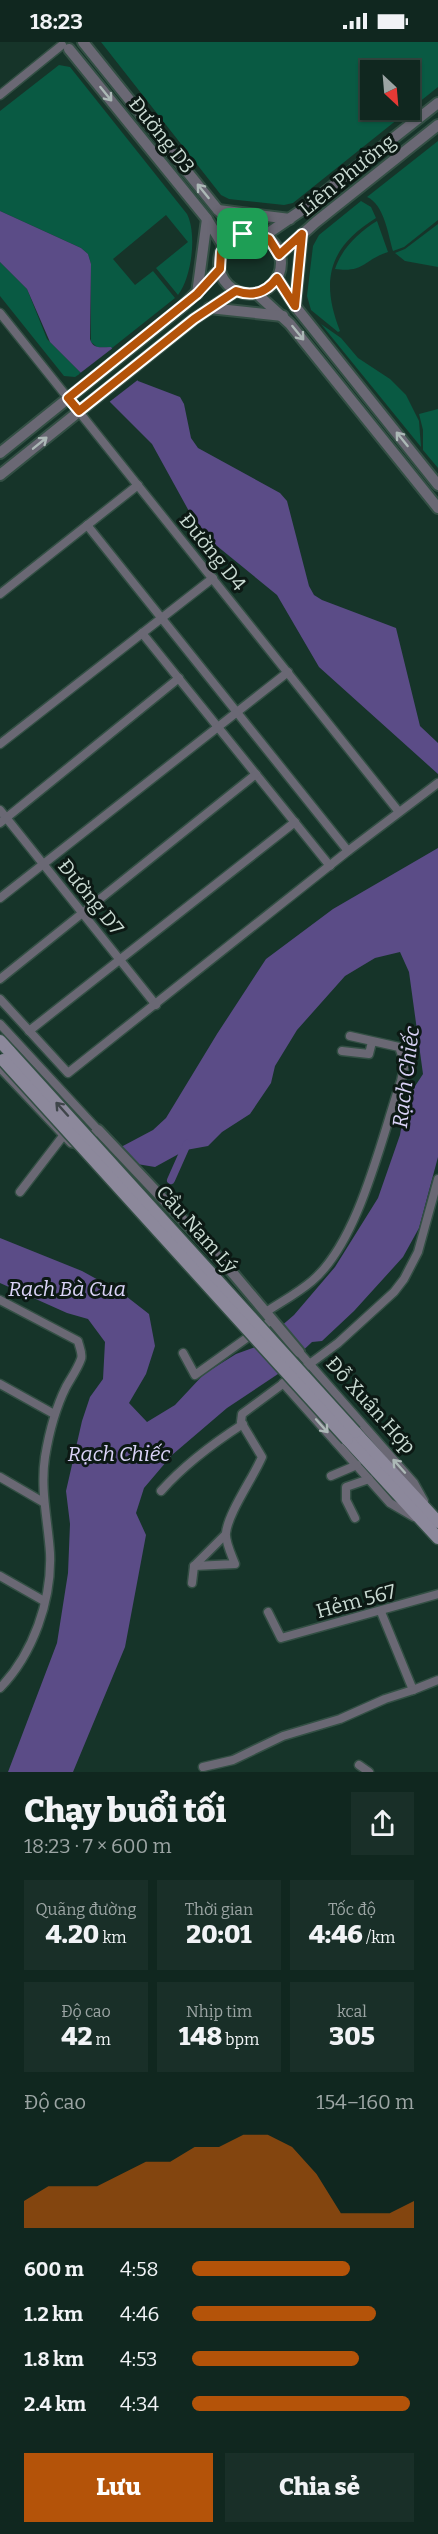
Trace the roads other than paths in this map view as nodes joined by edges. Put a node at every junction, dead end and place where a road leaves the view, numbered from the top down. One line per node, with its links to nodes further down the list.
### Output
1 (82, 42): 2 (street); 4 (street, Đường D3)
2 (64, 45): 3 (street); 6 (street, Đường D3, one-way to 6)
3 (0, 95)
4 (131, 102): 6 (street); 8 (street, Đường D3, one-way to 4)
5 (438, 103): 10 (street, Liên Phường)
6 (120, 111): 9 (street, Đường D3)
7 (435, 127): 12 (street, Liên Phường)
8 (218, 210): 10 (street); 11 (street, Đường D3)
9 (207, 219): 14 (street, Đường D3); 20 (street)
10 (290, 219): 13 (street, Liên Phường)
11 (243, 234): 13 (street); 14 (street)
12 (302, 234): 15 (street, Liên Phường); 21 (street)
13 (264, 236): 15 (street)
14 (224, 247): 16 (street)
15 (279, 255): 17 (street)
16 (220, 269): 18 (street); 20 (street)
17 (277, 278): 19 (street); 21 (street)
18 (236, 291): 19 (street); 22 (street)
19 (256, 293): 24 (street)
20 (197, 294): 27 (street)
21 (295, 306): 25 (street)
22 (210, 308): 24 (street); 28 (street)
23 (0, 313): 27 (street, Đường D4)
24 (283, 316): 26 (street, one-way to 26)
25 (328, 347): 26 (street); 32 (street, one-way to 25)
26 (316, 356): 33 (street)
27 (68, 398): 28 (street, Đường D4); 29 (street)
28 (79, 411): 30 (street, one-way to 28); 31 (street, Đường D4)
29 (0, 453)
30 (0, 475)
31 (138, 485): 35 (street); 36 (street, Đường D4)
32 (438, 485)
33 (434, 496): 34 (street)
34 (438, 508)
35 (87, 525): 37 (street); 38 (street)
36 (213, 578): 38 (street); 40 (street, Đường D4)
37 (0, 594)
38 (162, 618): 39 (street); 42 (street)
39 (142, 633): 41 (street); 44 (street)
40 (288, 672): 42 (street); 48 (street, Đường D4)
41 (179, 678): 43 (street); 49 (street)
42 (237, 711): 43 (street); 51 (street)
43 (217, 726): 45 (street); 52 (street)
44 (0, 744)
45 (256, 774): 50 (street); 55 (street)
46 (438, 783): 48 (street)
47 (0, 810): 49 (street, Đường D7)
48 (399, 812): 51 (street)
49 (3, 821): 52 (street, Đường D7)
50 (295, 822): 53 (street); 56 (street)
51 (348, 851): 53 (street)
52 (43, 864): 54 (street); 55 (street, Đường D7)
53 (330, 866): 59 (street)
54 (0, 898)
55 (82, 913): 56 (street, Đường D7); 57 (street)
56 (120, 960): 59 (street, Đường D7); 61 (street)
57 (0, 979)
58 (0, 999): 61 (street)
59 (156, 1005): 61 (street)
60 (0, 1024): 67 (street)
61 (29, 1031)
62 (350, 1036): 64 (street)
63 (0, 1041): 66 (main road)
64 (372, 1042): 65 (street); 73 (street)
65 (342, 1051)
66 (3, 1059): 68 (street); 81 (main road, Cầu Nam Lý, bridge)
67 (98, 1130): 68 (street); 73 (street)
68 (63, 1136): 70 (street)
69 (438, 1179): 71 (street)
70 (20, 1192)
71 (435, 1206): 76 (street)
72 (1, 1303): 79 (street)
73 (269, 1316): 74 (street); 75 (street)
74 (299, 1352): 76 (street, Đỗ Xuân Hợp)
75 (183, 1353)
76 (308, 1364): 77 (street); 89 (street, Đỗ Xuân Hợp, one-way to 76)
77 (283, 1383): 80 (street); 82 (street, Đỗ Xuân Hợp, one-way to 82)
78 (0, 1384): 79 (street)
79 (54, 1414): 87 (street)
80 (243, 1424): 86 (street); 90 (street)
81 (351, 1436): 89 (main road, Đỗ Xuân Hợp)
82 (357, 1465): 83 (street); 85 (street, Đỗ Xuân Hợp)
83 (331, 1476)
84 (0, 1477): 87 (street)
85 (369, 1479): 88 (street); 89 (street, Đỗ Xuân Hợp)
86 (161, 1491)
87 (43, 1502): 96 (street)
88 (355, 1518)
89 (431, 1520): 91 (main road, Đỗ Xuân Hợp)
90 (225, 1535): 92 (street); 92 (street)
91 (438, 1538)
92 (194, 1566): 94 (street)
93 (0, 1576): 96 (street)
94 (192, 1583)
95 (438, 1594): 98 (street, Hẻm 567)
96 (44, 1601): 100 (street)
97 (268, 1612): 98 (street, Hẻm 567)
98 (381, 1612): 101 (street)
99 (438, 1680): 101 (street)
100 (0, 1688)
101 (412, 1690): 103 (street)
102 (359, 1765): 104 (street)
103 (203, 1767)
104 (369, 1772)

